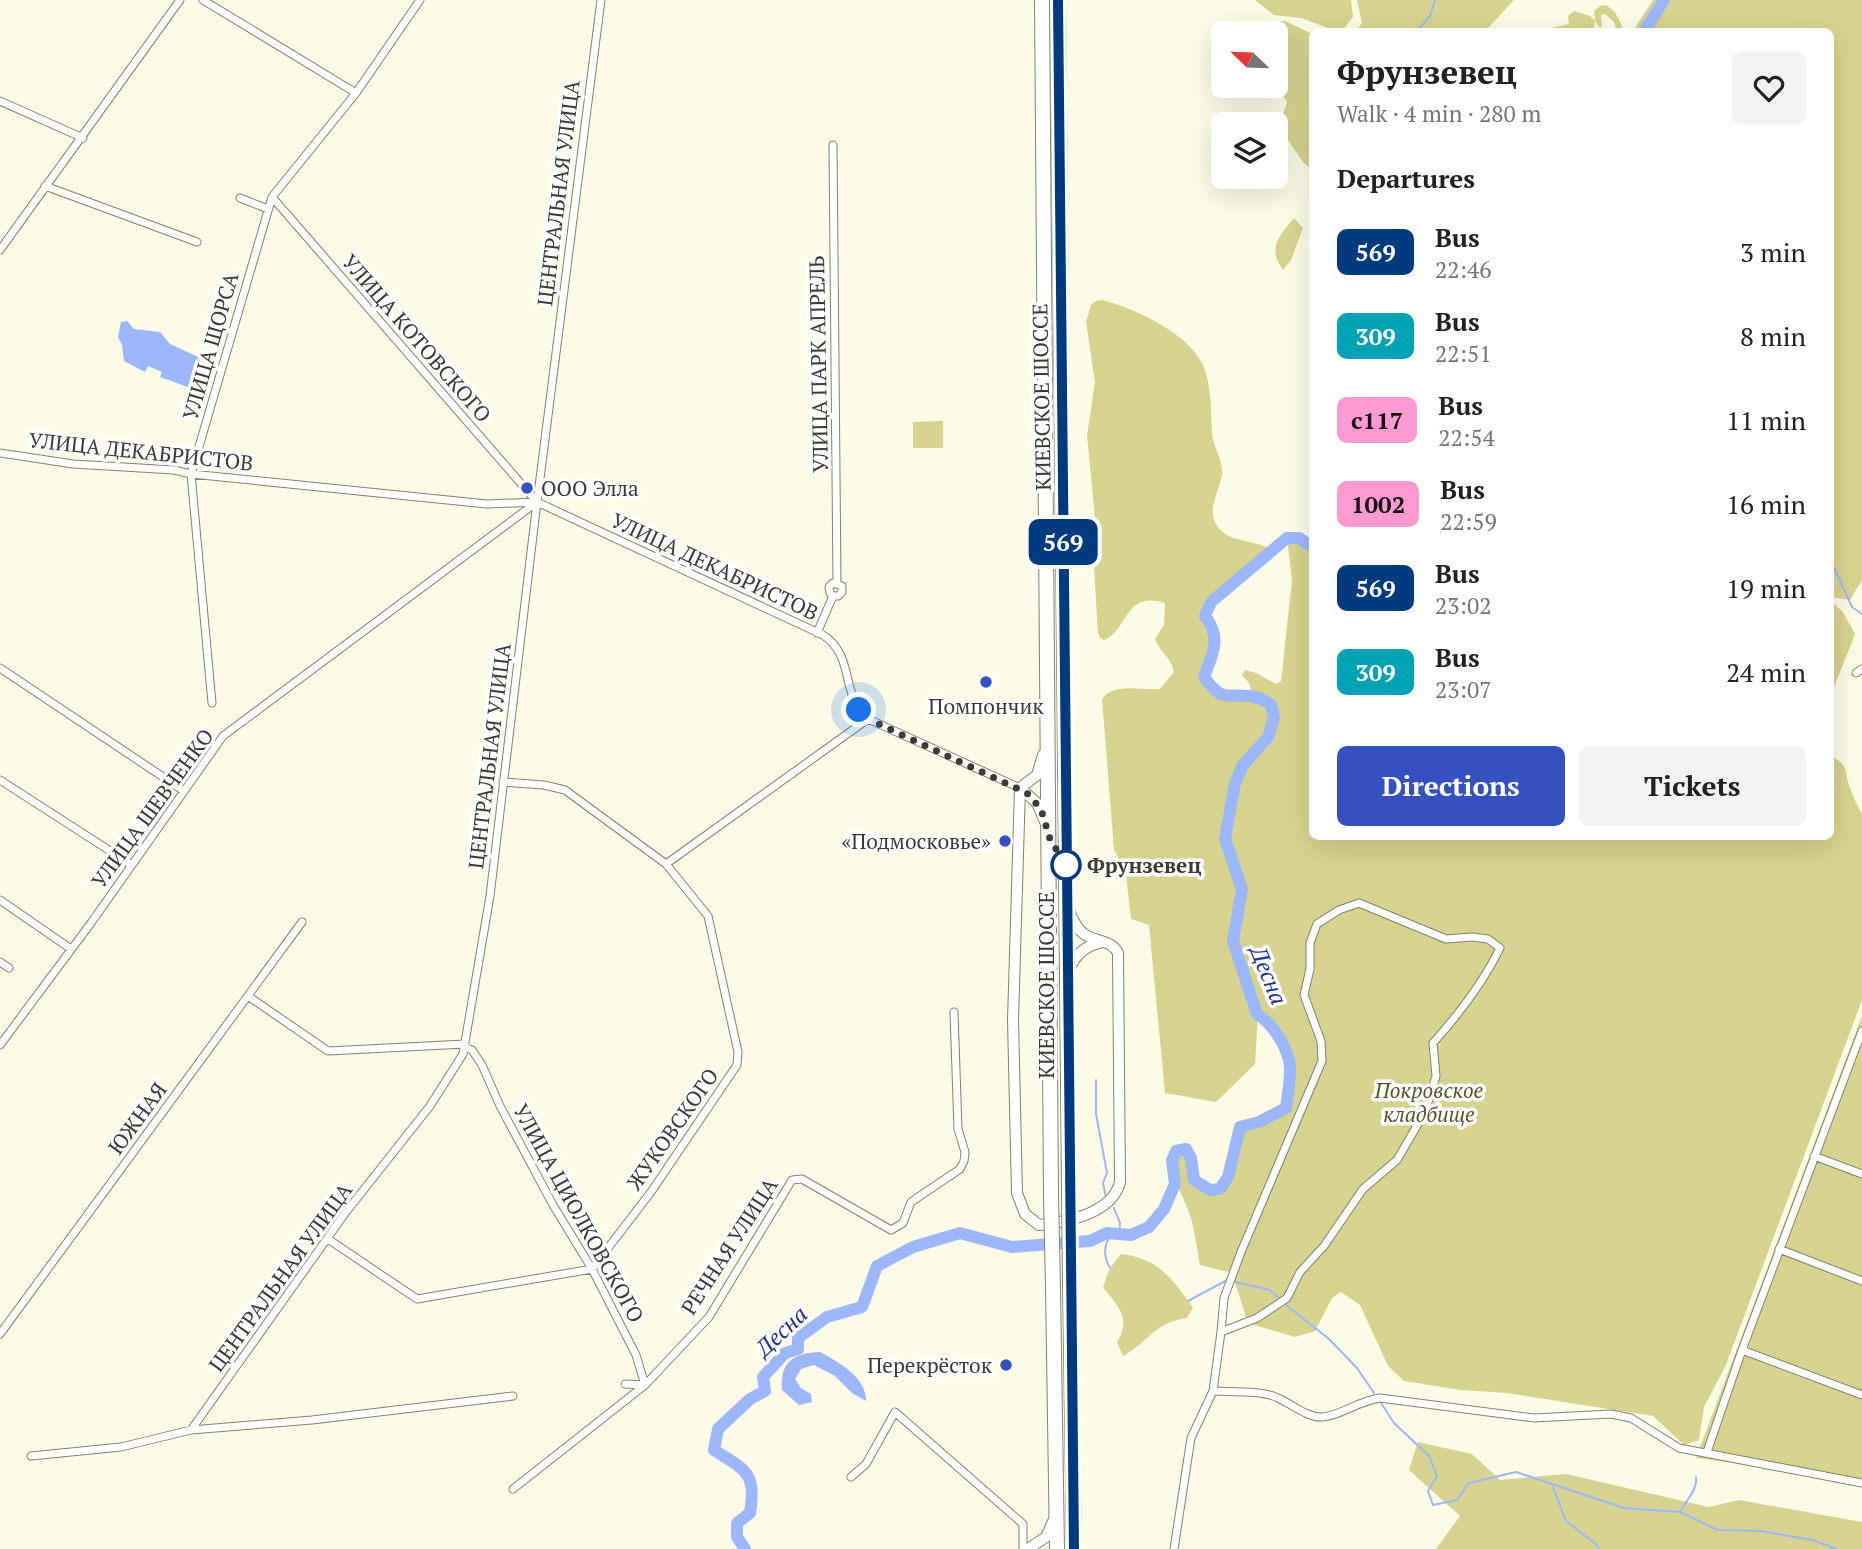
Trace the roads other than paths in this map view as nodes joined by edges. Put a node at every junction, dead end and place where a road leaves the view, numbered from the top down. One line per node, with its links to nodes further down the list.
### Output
1 (180, 0): 9 (street)
2 (203, 0): 7 (street)
3 (420, 0): 7 (street)
4 (601, 0): 19 (street, ЦЕНТРАЛЬНАЯ УЛИЦА)
5 (1042, 0): 24 (highway, КИЕВСКОЕ ШОССЕ)
6 (1058, 0): 35 (highway, КИЕВСКОЕ ШОССЕ)
7 (356, 93): 12 (street)
8 (0, 101): 9 (street)
9 (83, 138): 11 (street)
10 (833, 145): 20 (street, УЛИЦА ПАРК АПРЕЛЬ)
11 (45, 186): 15 (street); 16 (street)
12 (272, 197): 14 (street, УЛИЦА ЩОРСА); 19 (street, УЛИЦА КОТОВСКОГО)
13 (240, 198): 14 (street)
14 (268, 209): 18 (street, УЛИЦА ЩОРСА)
15 (197, 242)
16 (0, 250)
17 (0, 453): 18 (street, УЛИЦА ДЕКАБРИСТОВ)
18 (191, 474): 19 (street, УЛИЦА ДЕКАБРИСТОВ); 22 (street, УЛИЦА ЩОРСА)
19 (537, 502): 20 (street, УЛИЦА ДЕКАБРИСТОВ); 26 (street, ЦЕНТРАЛЬНАЯ УЛИЦА); 28 (street, УЛИЦА ШЕВЧЕНКО)
20 (817, 633): 23 (street, УЛИЦА ДЕКАБРИСТОВ)
21 (0, 668): 28 (street)
22 (212, 702)
23 (868, 719): 27 (street); 32 (street)
24 (1048, 731): 27 (street); 31 (highway, КИЕВСКОЕ ШОССЕ)
25 (0, 780): 33 (street)
26 (503, 782): 32 (street, ЖУКОВСКОГО); 46 (street, ЦЕНТРАЛЬНАЯ УЛИЦА)
27 (1020, 788): 29 (street); 30 (street)
28 (184, 792): 33 (street, УЛИЦА ШЕВЧЕНКО)
29 (1031, 797): 30 (street); 31 (street)
30 (1019, 802): 37 (street)
31 (1050, 839): 69 (highway, КИЕВСКОЕ ШОССЕ, bridge)
32 (666, 864): 53 (street, ЖУКОВСКОГО)
33 (132, 865): 38 (street, УЛИЦА ШЕВЧЕНКО)
34 (0, 900): 38 (street)
35 (1067, 906): 37 (street); 41 (highway, КИЕВСКОЕ ШОССЕ)
36 (302, 922): 42 (street, ЮЖНАЯ)
37 (1103, 942): 41 (street)
38 (71, 949): 45 (street, УЛИЦА ШЕВЧЕНКО)
39 (0, 962): 40 (street)
40 (9, 968)
41 (1067, 977): 72 (highway, КИЕВСКОЕ ШОССЕ, bridge)
42 (248, 996): 46 (street); 56 (street, ЮЖНАЯ)
43 (954, 1012): 59 (street, РЕЧНАЯ УЛИЦА)
44 (1862, 1031): 47 (street)
45 (0, 1045)
46 (465, 1046): 51 (street, ЦЕНТРАЛЬНАЯ УЛИЦА); 53 (street, УЛИЦА ЦИОЛКОВСКОГО)
47 (1852, 1057): 48 (street); 49 (street)
48 (1862, 1061)
49 (1814, 1156): 50 (street); 52 (street)
50 (1862, 1174)
51 (328, 1239): 53 (street); 63 (street, ЦЕНТРАЛЬНАЯ УЛИЦА)
52 (1779, 1249): 54 (street); 57 (street)
53 (593, 1269): 59 (street, УЛИЦА ЦИОЛКОВСКОГО)
54 (1862, 1281)
55 (1221, 1332): 55 (street); 60 (street)
56 (0, 1334)
57 (1742, 1350): 61 (street); 64 (street)
58 (625, 1384): 59 (street)
59 (645, 1385): 68 (street, РЕЧНАЯ УЛИЦА)
60 (1213, 1391): 64 (street); 73 (street)
61 (1862, 1395)
62 (513, 1396): 63 (street)
63 (191, 1430): 65 (street)
64 (1707, 1452): 67 (street)
65 (31, 1456)
66 (851, 1477): 70 (street)
67 (1862, 1483)
68 (513, 1489)
69 (1056, 1514): 70 (street); 71 (highway, КИЕВСКОЕ ШОССЕ)
70 (1026, 1549)
71 (1057, 1549)
72 (1074, 1549)
73 (1174, 1549)

